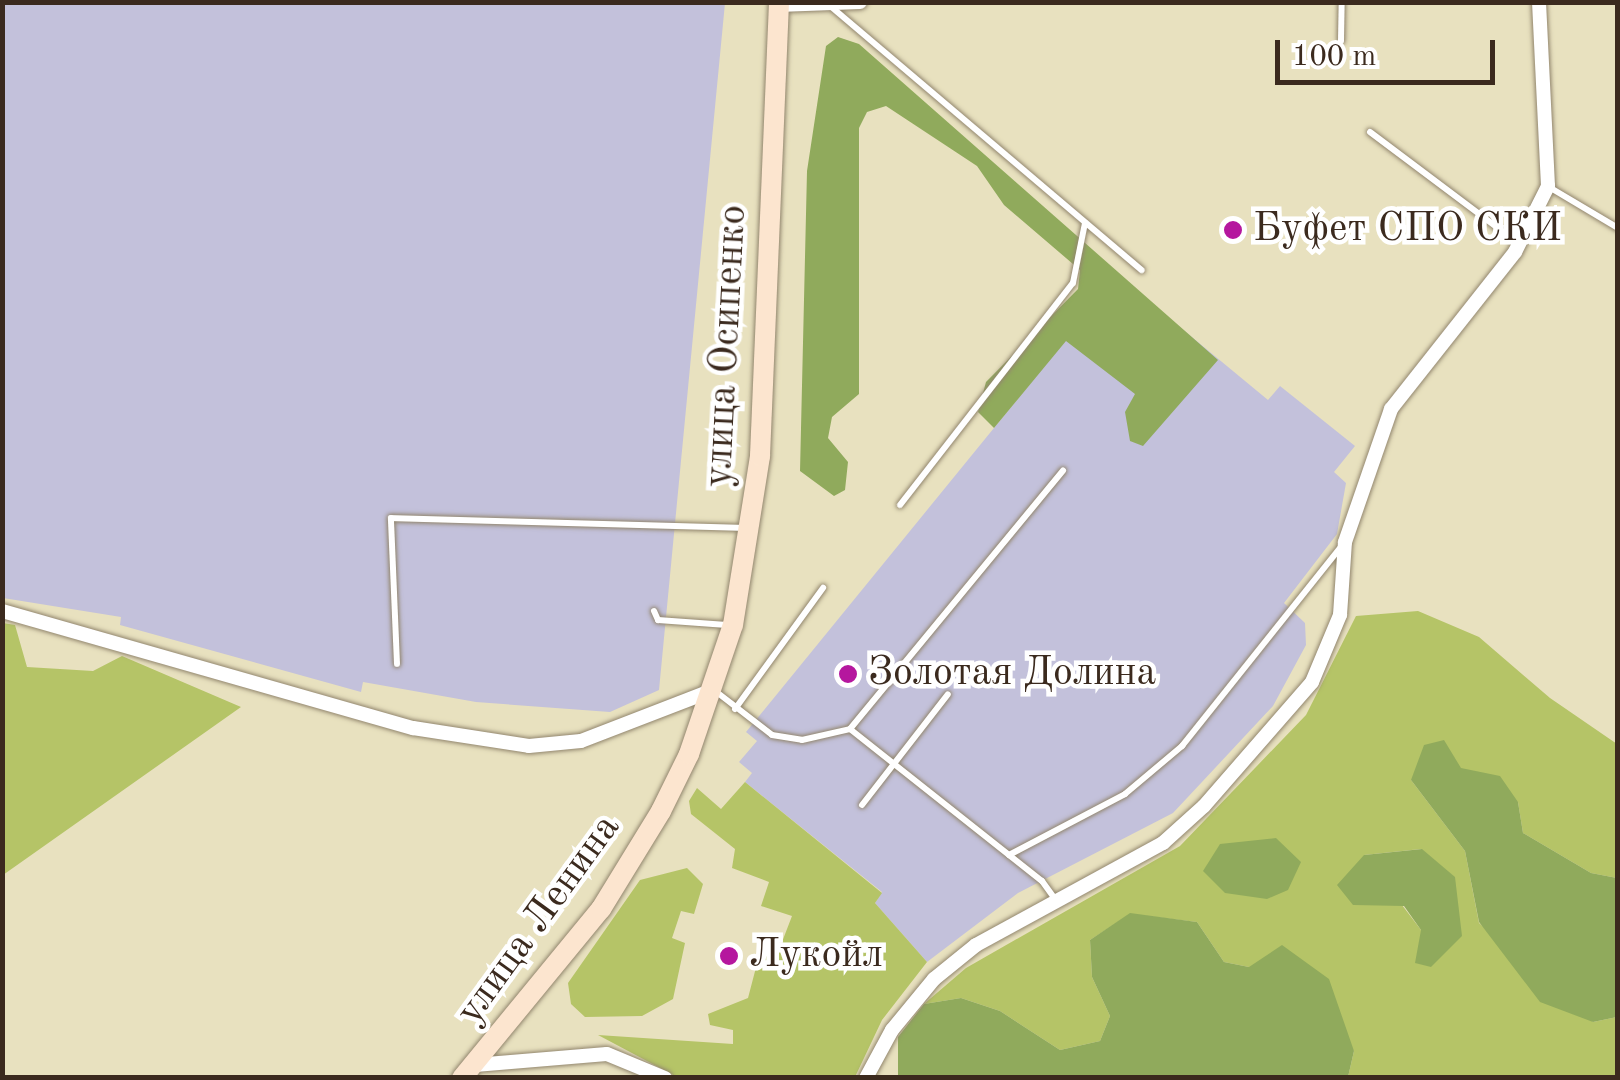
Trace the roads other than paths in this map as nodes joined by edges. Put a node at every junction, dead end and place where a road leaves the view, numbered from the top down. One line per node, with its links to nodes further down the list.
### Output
1 (860, 2): 5 (street)
2 (1342, 2): 6 (lane)
3 (1539, 2): 8 (street)
4 (778, 4): 5 (street); 15 (main road, улица Осипенко)
5 (828, 4): 9 (lane)
6 (1341, 41)
7 (1370, 132): 11 (lane)
8 (1548, 186): 10 (lane); 11 (street)
9 (1084, 222): 12 (lane); 14 (lane)
10 (1618, 228)
11 (1519, 244): 16 (street)
12 (1142, 270)
13 (1063, 471): 25 (lane)
14 (900, 505)
15 (750, 528): 20 (main road, улица Осипенко); 21 (lane)
16 (1345, 542): 28 (lane); 29 (street)
17 (823, 588): 24 (lane)
18 (2, 611): 22 (street)
19 (654, 611): 20 (lane)
20 (733, 625): 22 (main road, улица Осипенко)
21 (396, 664)
22 (714, 690): 24 (lane); 30 (main road, улица Ленина)
23 (948, 694): 26 (lane)
24 (736, 710): 25 (lane)
25 (850, 729): 26 (lane)
26 (894, 764): 27 (lane); 28 (lane)
27 (862, 805)
28 (1009, 856): 29 (lane)
29 (1057, 901): 32 (street)
30 (468, 1071): 31 (street)
31 (665, 1078)
32 (866, 1078)

